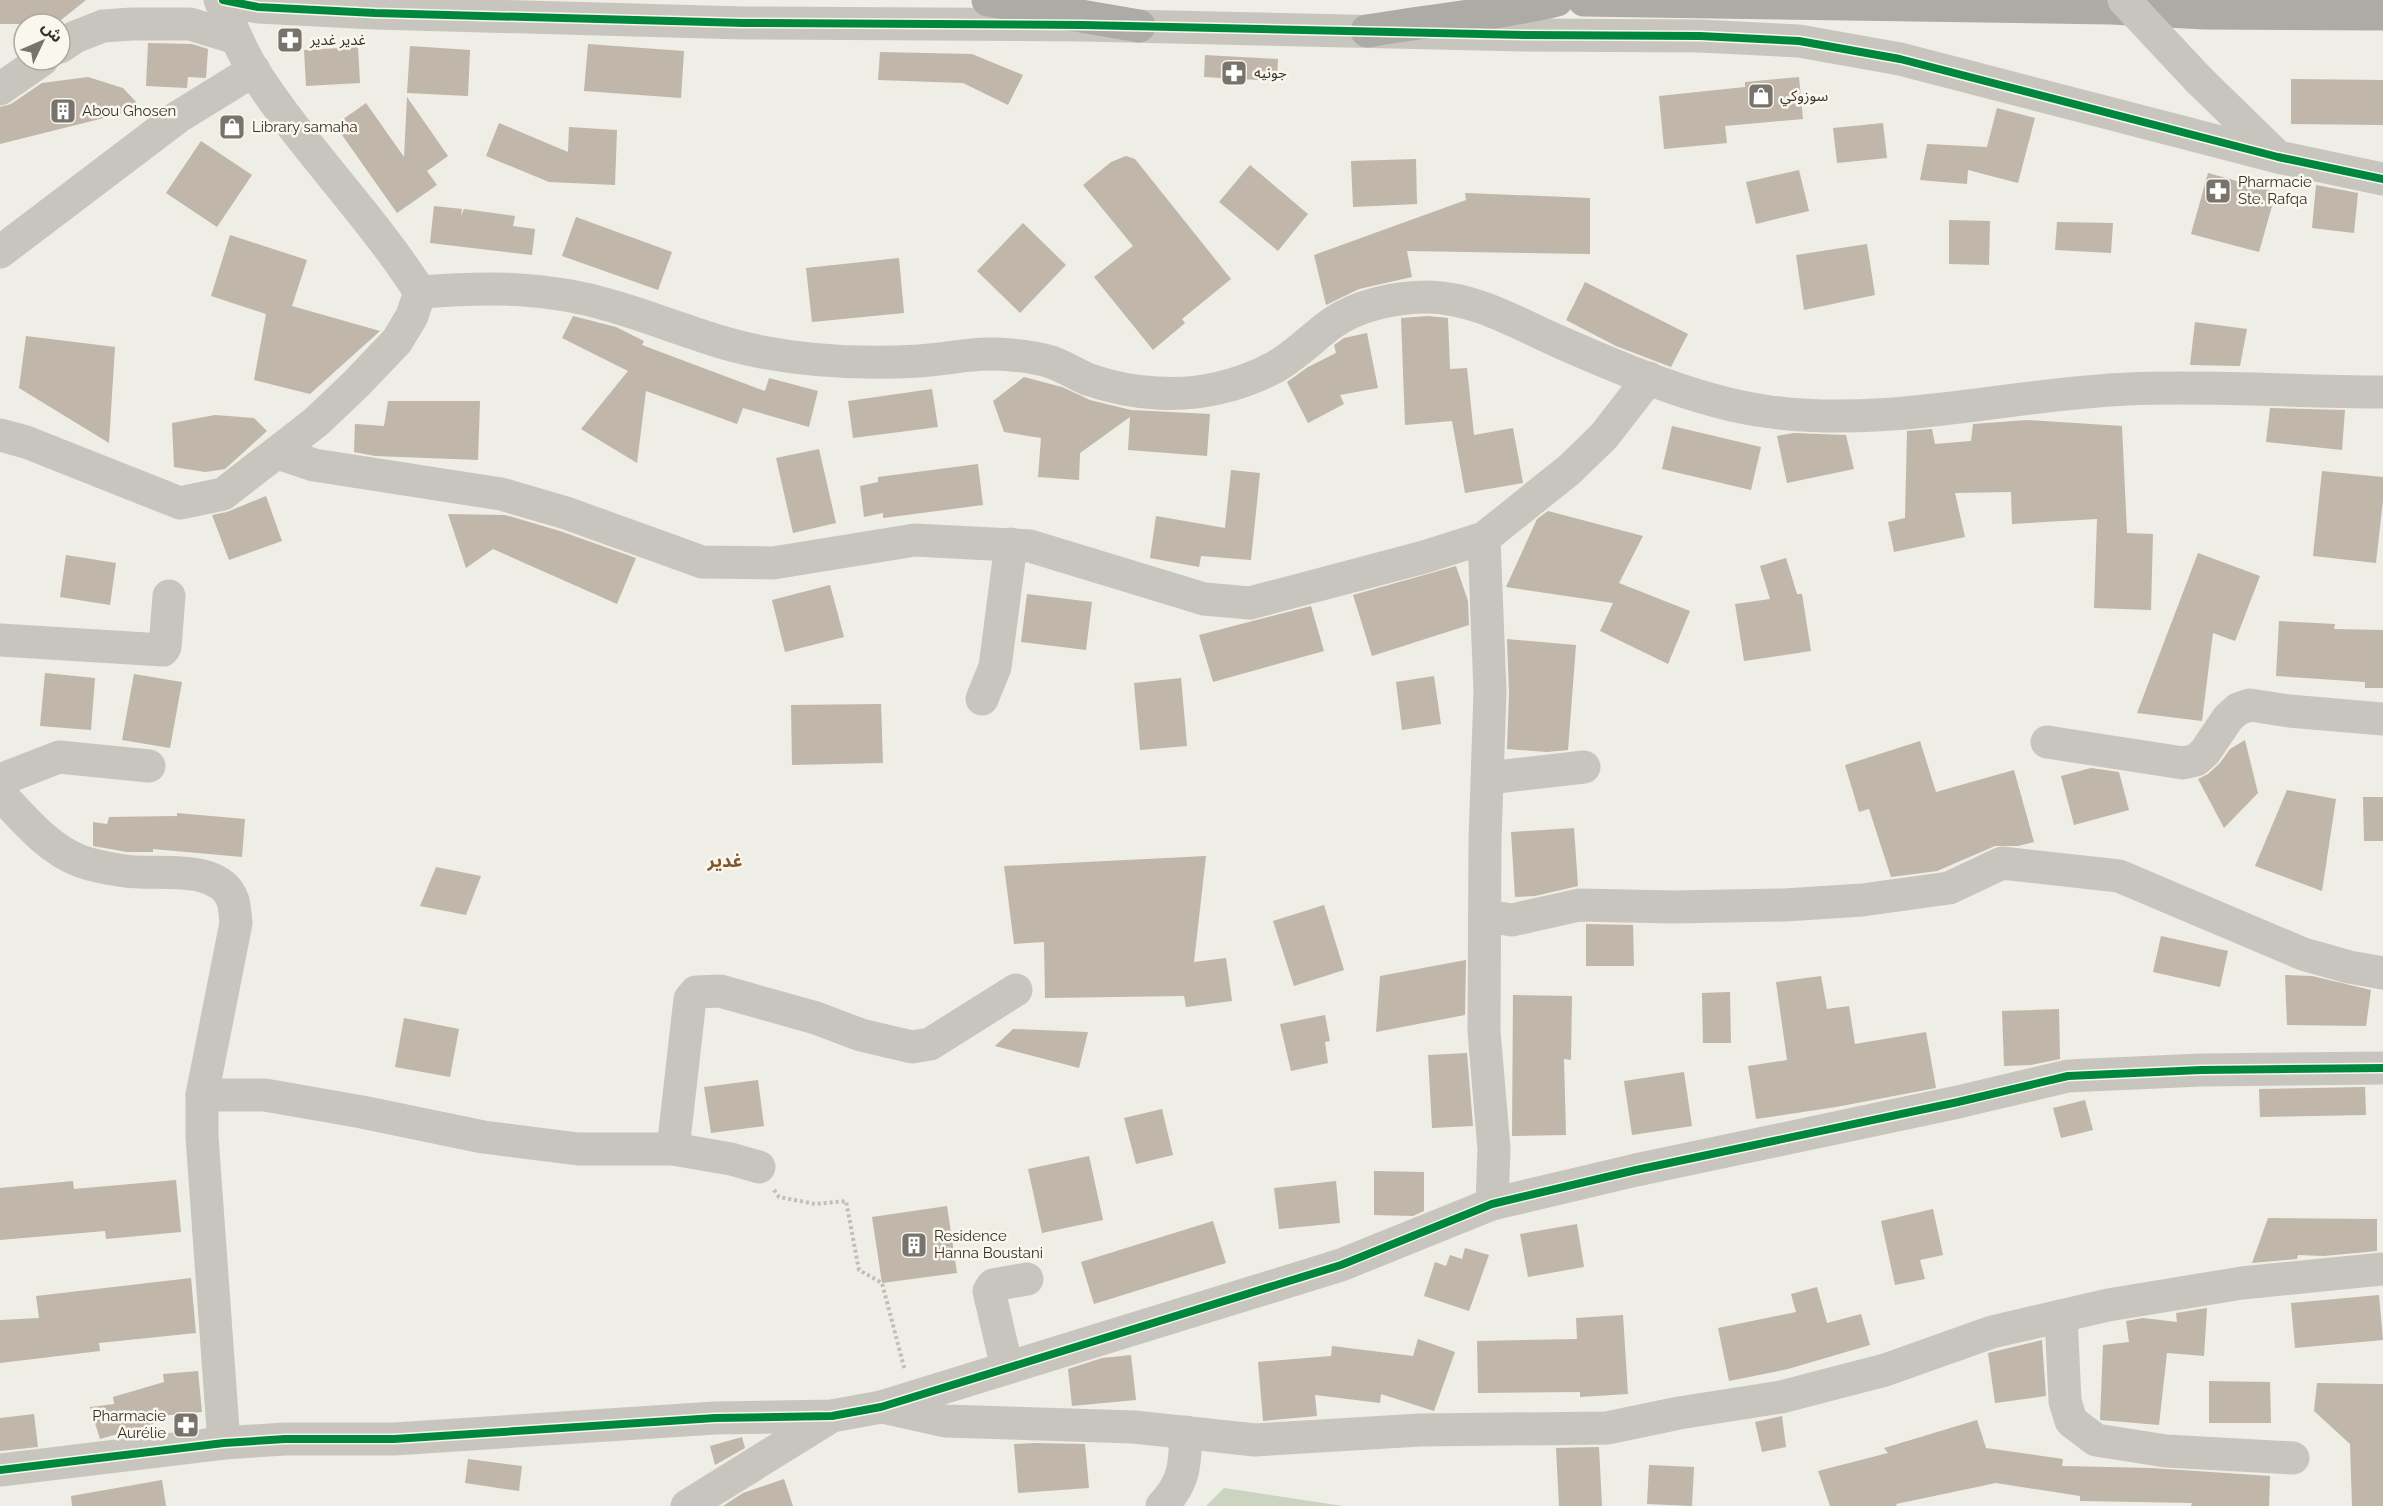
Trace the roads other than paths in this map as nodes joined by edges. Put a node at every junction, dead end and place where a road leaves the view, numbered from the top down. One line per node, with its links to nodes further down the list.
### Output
1 (221, 0): 7 (street); 10 (street)
2 (988, 0): 7 (highway)
3 (1557, 0): 8 (highway)
4 (1584, 0): 6 (highway)
5 (2124, 0): 14 (street, bridge)
6 (2383, 14)
7 (1139, 26): 8 (street)
8 (1367, 31): 14 (street)
9 (72, 38): 10 (street)
10 (236, 38): 11 (street)
11 (254, 70): 16 (street); 17 (street)
12 (25, 72): 13 (street)
13 (0, 89)
14 (2278, 157): 15 (street)
15 (2383, 179)
16 (0, 252)
17 (420, 292): 18 (street); 21 (street)
18 (1649, 378): 19 (street); 22 (street)
19 (2383, 392)
20 (0, 435): 21 (street)
21 (278, 453): 23 (street)
22 (1484, 538): 23 (street); 31 (street)
23 (1011, 544): 26 (street)
24 (169, 596): 25 (street)
25 (0, 640)
26 (982, 699)
27 (2383, 719): 28 (street)
28 (2047, 742)
29 (149, 766): 32 (street)
30 (1584, 767): 31 (street)
31 (1488, 778): 34 (street)
32 (0, 780)
33 (0, 794): 38 (street)
34 (1485, 916): 35 (street); 41 (street)
35 (2383, 973)
36 (1016, 990): 39 (street)
37 (2383, 1068): 41 (street)
38 (201, 1095): 39 (street); 49 (street)
39 (673, 1149): 40 (street)
40 (759, 1167)
41 (1492, 1204): 45 (street)
42 (2383, 1269): 44 (street)
43 (1027, 1279): 45 (street)
44 (2061, 1316): 48 (street); 50 (street)
45 (1007, 1368): 46 (street)
46 (881, 1407): 47 (street); 48 (street)
47 (832, 1416): 49 (street); 52 (street)
48 (1186, 1432): 53 (street)
49 (224, 1443): 51 (street)
50 (2293, 1458)
51 (0, 1470)
52 (687, 1506)
53 (1162, 1506)

